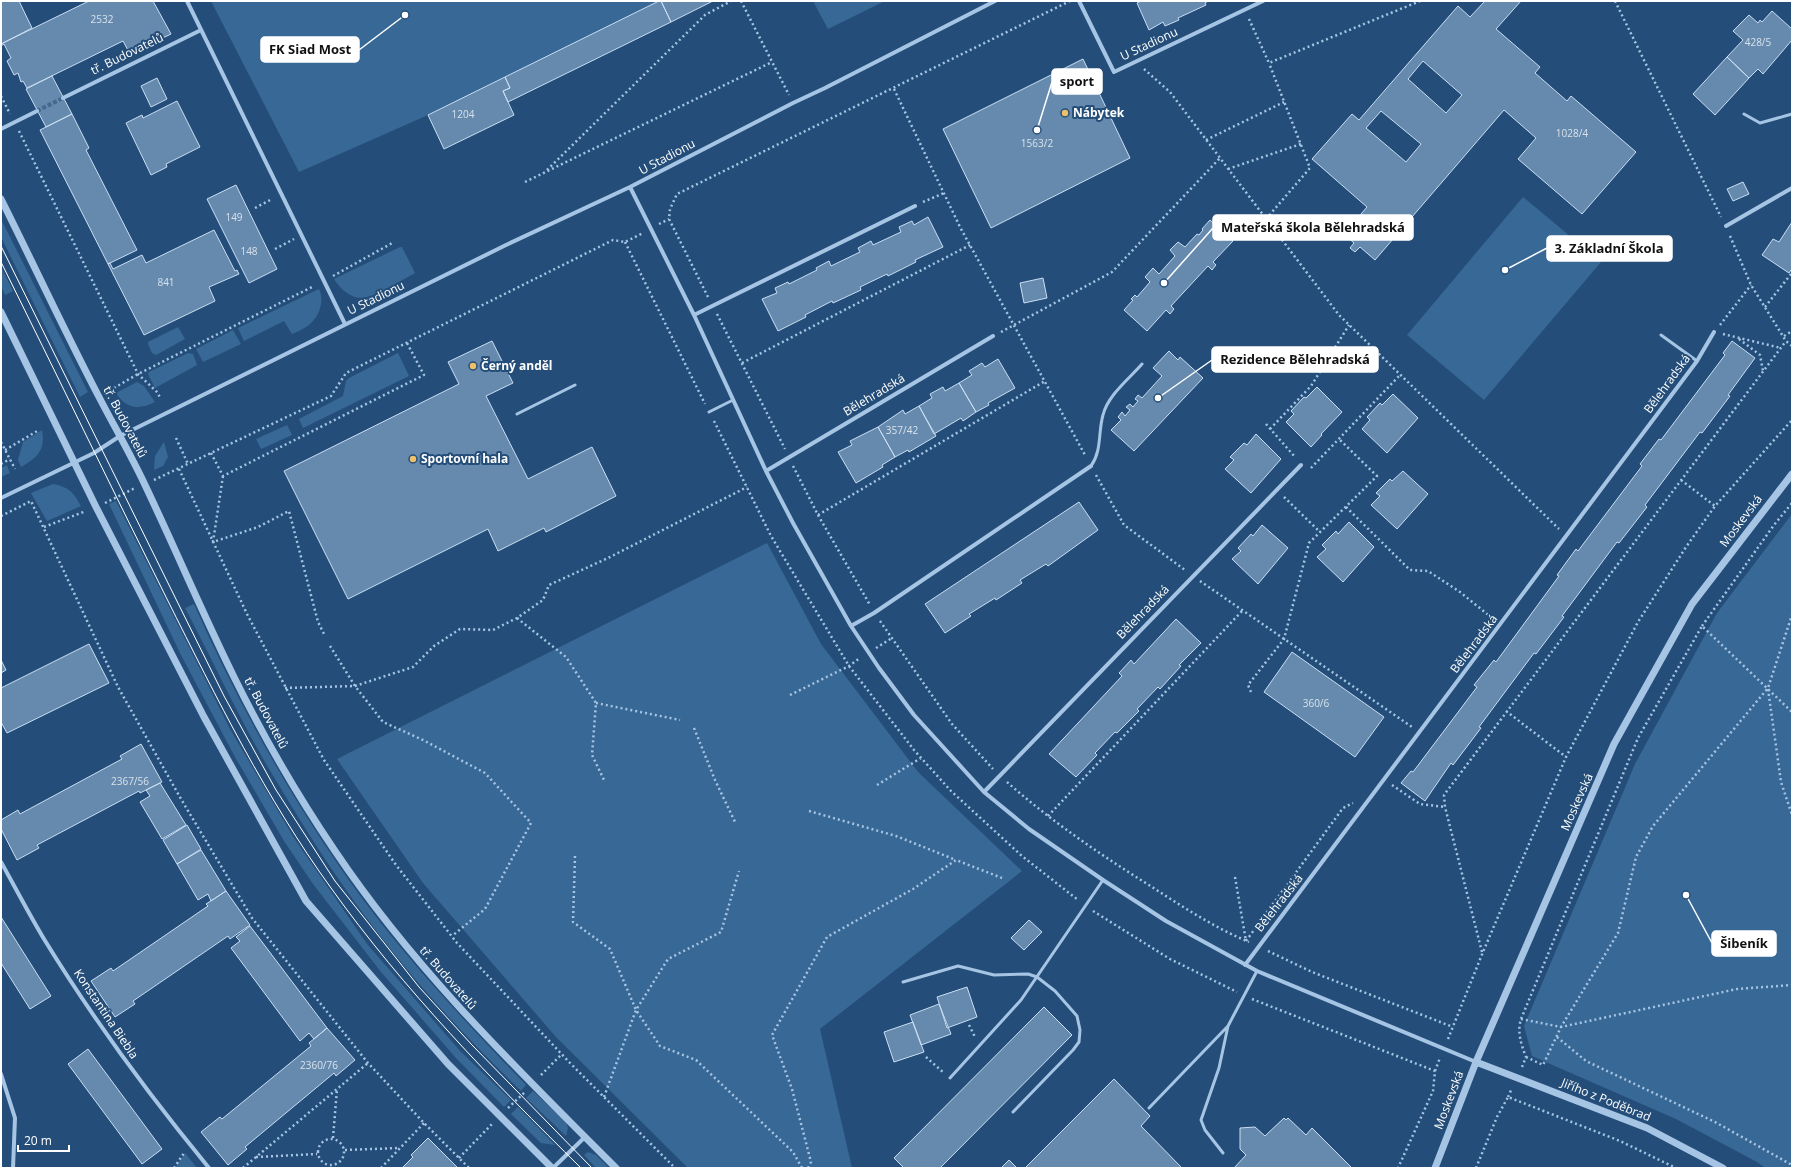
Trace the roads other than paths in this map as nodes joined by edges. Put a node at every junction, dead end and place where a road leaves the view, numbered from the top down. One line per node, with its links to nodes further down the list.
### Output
1 (187, 1): 5 (street, U Stadionu)
2 (995, 1): 11 (street, U Stadionu)
3 (1079, 1): 4 (street, U Stadionu)
4 (1263, 1)
5 (201, 30): 6 (street, tř. Budovatelů); 18 (street, U Stadionu)
6 (63, 98)
7 (37, 111): 10 (street)
8 (1744, 114): 9 (lane)
9 (1792, 114)
10 (1, 129)
11 (630, 187): 17 (street); 18 (street, U Stadionu)
12 (1792, 188): 15 (street)
13 (1, 199): 28 (street, tř. Budovatelů)
14 (915, 206): 17 (street)
15 (1726, 226)
16 (1, 312): 29 (street)
17 (694, 315): 25 (street)
18 (344, 324): 28 (street, U Stadionu)
19 (1714, 332): 22 (street, Bělehradská)
20 (1661, 335): 22 (lane)
21 (993, 336): 32 (street, Bělehradská)
22 (1697, 361): 39 (street, Bělehradská)
23 (1142, 364): 31 (lane)
24 (575, 385): 27 (lane)
25 (733, 400): 26 (lane); 32 (street)
26 (709, 412)
27 (517, 414)
28 (120, 436): 29 (street, U Stadionu); 49 (street, tř. Budovatelů)
29 (75, 463): 34 (street, U Stadionu); 53 (street)
30 (1301, 465): 36 (street, Bělehradská)
31 (1092, 466): 35 (street)
32 (766, 471): 35 (street)
33 (1792, 474): 44 (street, Moskevská)
34 (1, 498)
35 (851, 626): 36 (street)
36 (984, 792): 38 (street)
37 (1, 862): 52 (street, Konstantina Biebla)
38 (1103, 880): 39 (street); 41 (lane)
39 (1245, 965): 40 (street)
40 (1257, 971): 43 (lane); 44 (street)
41 (1037, 977): 42 (lane); 46 (lane); 48 (lane)
42 (903, 982)
43 (1228, 1026): 47 (lane); 50 (lane)
44 (1476, 1062): 55 (street, Moskevská); 56 (street, Jiřího z Poděbrad)
45 (1, 1074): 51 (street)
46 (950, 1078)
47 (1149, 1108)
48 (1013, 1112)
49 (585, 1137): 53 (street); 54 (street, tř. Budovatelů)
50 (1224, 1153)
51 (13, 1168)
52 (209, 1168)
53 (553, 1168)
54 (616, 1168)
55 (1435, 1168)
56 (1723, 1168)

